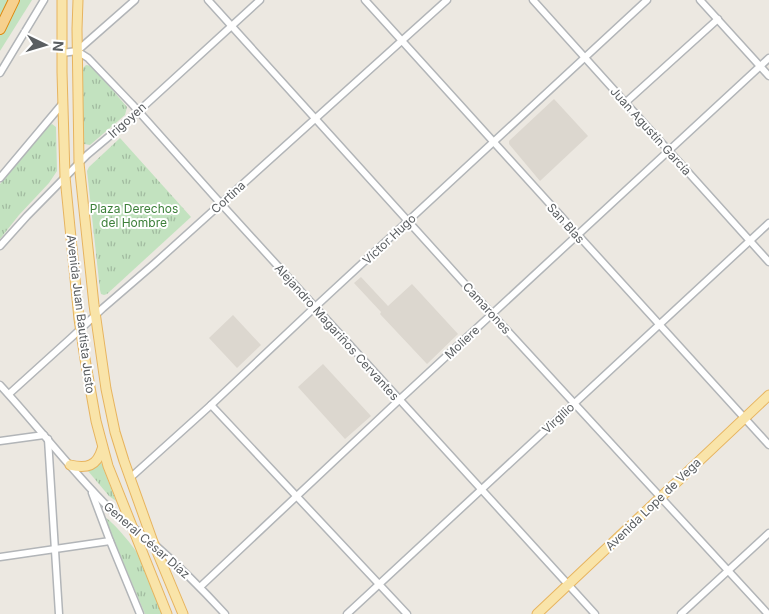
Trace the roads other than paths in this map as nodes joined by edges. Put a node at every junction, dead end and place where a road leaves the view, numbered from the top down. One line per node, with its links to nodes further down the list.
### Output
1 (14, 0): 15 (highway)
2 (44, 0): 22 (street)
3 (62, 0): 18 (main road, Avenida Juan Bautista Justo)
4 (78, 0): 17 (main road, Avenida Juan Bautista Justo)
5 (135, 0): 17 (street)
6 (208, 0): 14 (street, Camarones)
7 (260, 0): 14 (street, Irigoyen)
8 (365, 0): 16 (street, San Blas)
9 (448, 0): 16 (street, Cortina)
10 (532, 0): 19 (street, Juan Agustín García)
11 (647, 0): 19 (street, Víctor Hugo)
12 (700, 0): 13 (street)
13 (718, 19): 21 (street); 25 (street)
14 (232, 26): 26 (street, Irigoyen); 27 (street, Camarones)
15 (0, 29)
16 (401, 41): 27 (street, Cortina); 28 (street, San Blas)
17 (77, 51): 18 (street); 26 (street, Alejandro Magariños Cervantes); 30 (main road, Avenida Juan Bautista Justo)
18 (62, 53): 24 (main road, Avenida Juan Bautista Justo)
19 (584, 58): 25 (street, Juan Agustín García); 28 (street, Víctor Hugo)
20 (769, 58): 21 (street, Moliere)
21 (760, 66): 23 (street); 29 (street, Moliere)
22 (0, 73)
23 (769, 76)
24 (62, 103): 31 (main road, Avenida Juan Bautista Justo); 32 (street)
25 (626, 103): 29 (street, Juan Agustín García)
26 (138, 111): 30 (street, Irigoyen); 33 (street, Alejandro Magariños Cervantes)
27 (315, 118): 33 (street, Cortina); 34 (street, Camarones)
28 (493, 142): 34 (street, Víctor Hugo); 36 (street, San Blas)
29 (669, 151): 36 (street, Moliere); 37 (street, Juan Agustín García)
30 (79, 163): 31 (street, Irigoyen); 42 (main road, Avenida Juan Bautista Justo)
31 (65, 177): 38 (street, Irigoyen); 44 (main road, Avenida Juan Bautista Justo)
32 (0, 178)
33 (220, 204): 40 (street, Alejandro Magariños Cervantes); 42 (street, Cortina)
34 (408, 221): 40 (street, Víctor Hugo); 41 (street, Camarones)
35 (769, 223): 37 (street, Virgilio)
36 (578, 236): 41 (street, Moliere); 43 (street, San Blas)
37 (750, 240): 39 (street, Juan Agustín García); 43 (street, Virgilio)
38 (0, 246)
39 (769, 262)
40 (315, 307): 48 (street, Alejandro Magariños Cervantes); 50 (street, Víctor Hugo)
41 (492, 314): 48 (street, Moliere); 49 (street, Camarones)
42 (96, 315): 44 (street, Cortina); 57 (main road, Avenida Juan Bautista Justo)
43 (659, 324): 49 (street, Virgilio); 51 (street, San Blas)
44 (81, 329): 46 (street, Cortina); 55 (main road, Avenida Juan Bautista Justo)
45 (0, 385): 46 (street, General César Díaz)
46 (9, 394): 52 (street, General César Díaz)
47 (769, 394): 51 (main road, Avenida Lope de Vega)
48 (399, 400): 59 (street, Alejandro Magariños Cervantes); 60 (street, Moliere)
49 (574, 403): 59 (street, Virgilio); 61 (street, Camarones)
50 (211, 405): 57 (street, Víctor Hugo); 60 (street)
51 (744, 417): 54 (street, San Blas); 61 (main road, Avenida Lope de Vega)
52 (46, 437): 53 (street); 56 (street, General César Díaz); 66 (street)
53 (0, 441)
54 (769, 445)
55 (102, 448): 56 (main road); 62 (main road, Avenida Juan Bautista Justo)
56 (70, 465): 58 (street, General César Díaz)
57 (130, 478): 65 (main road, Avenida Juan Bautista Justo)
58 (91, 489): 62 (street, General César Díaz); 64 (street)
59 (481, 489): 69 (street, Virgilio); 70 (street, Alejandro Magariños Cervantes)
60 (296, 496): 69 (street); 71 (street, Moliere)
61 (661, 497): 68 (street, Camarones); 70 (main road, Avenida Lope de Vega)
62 (132, 527): 65 (street, General César Díaz); 74 (main road, Avenida Juan Bautista Justo)
63 (769, 533): 68 (street)
64 (110, 541): 66 (street); 73 (street)
65 (153, 542): 71 (street, General César Díaz); 75 (main road, Avenida Juan Bautista Justo)
66 (55, 549): 67 (street); 72 (street)
67 (0, 556)
68 (728, 571): 81 (street); 82 (street, Camarones)
69 (379, 584): 77 (street, Virgilio); 78 (street)
70 (569, 584): 79 (main road, Avenida Lope de Vega); 80 (street, Alejandro Magariños Cervantes)
71 (200, 587): 76 (street, General César Díaz)
72 (59, 614)
73 (140, 614)
74 (167, 614)
75 (183, 614)
76 (225, 614)
77 (347, 614)
78 (407, 614)
79 (537, 614)
80 (595, 614)
81 (681, 614)
82 (768, 614)

